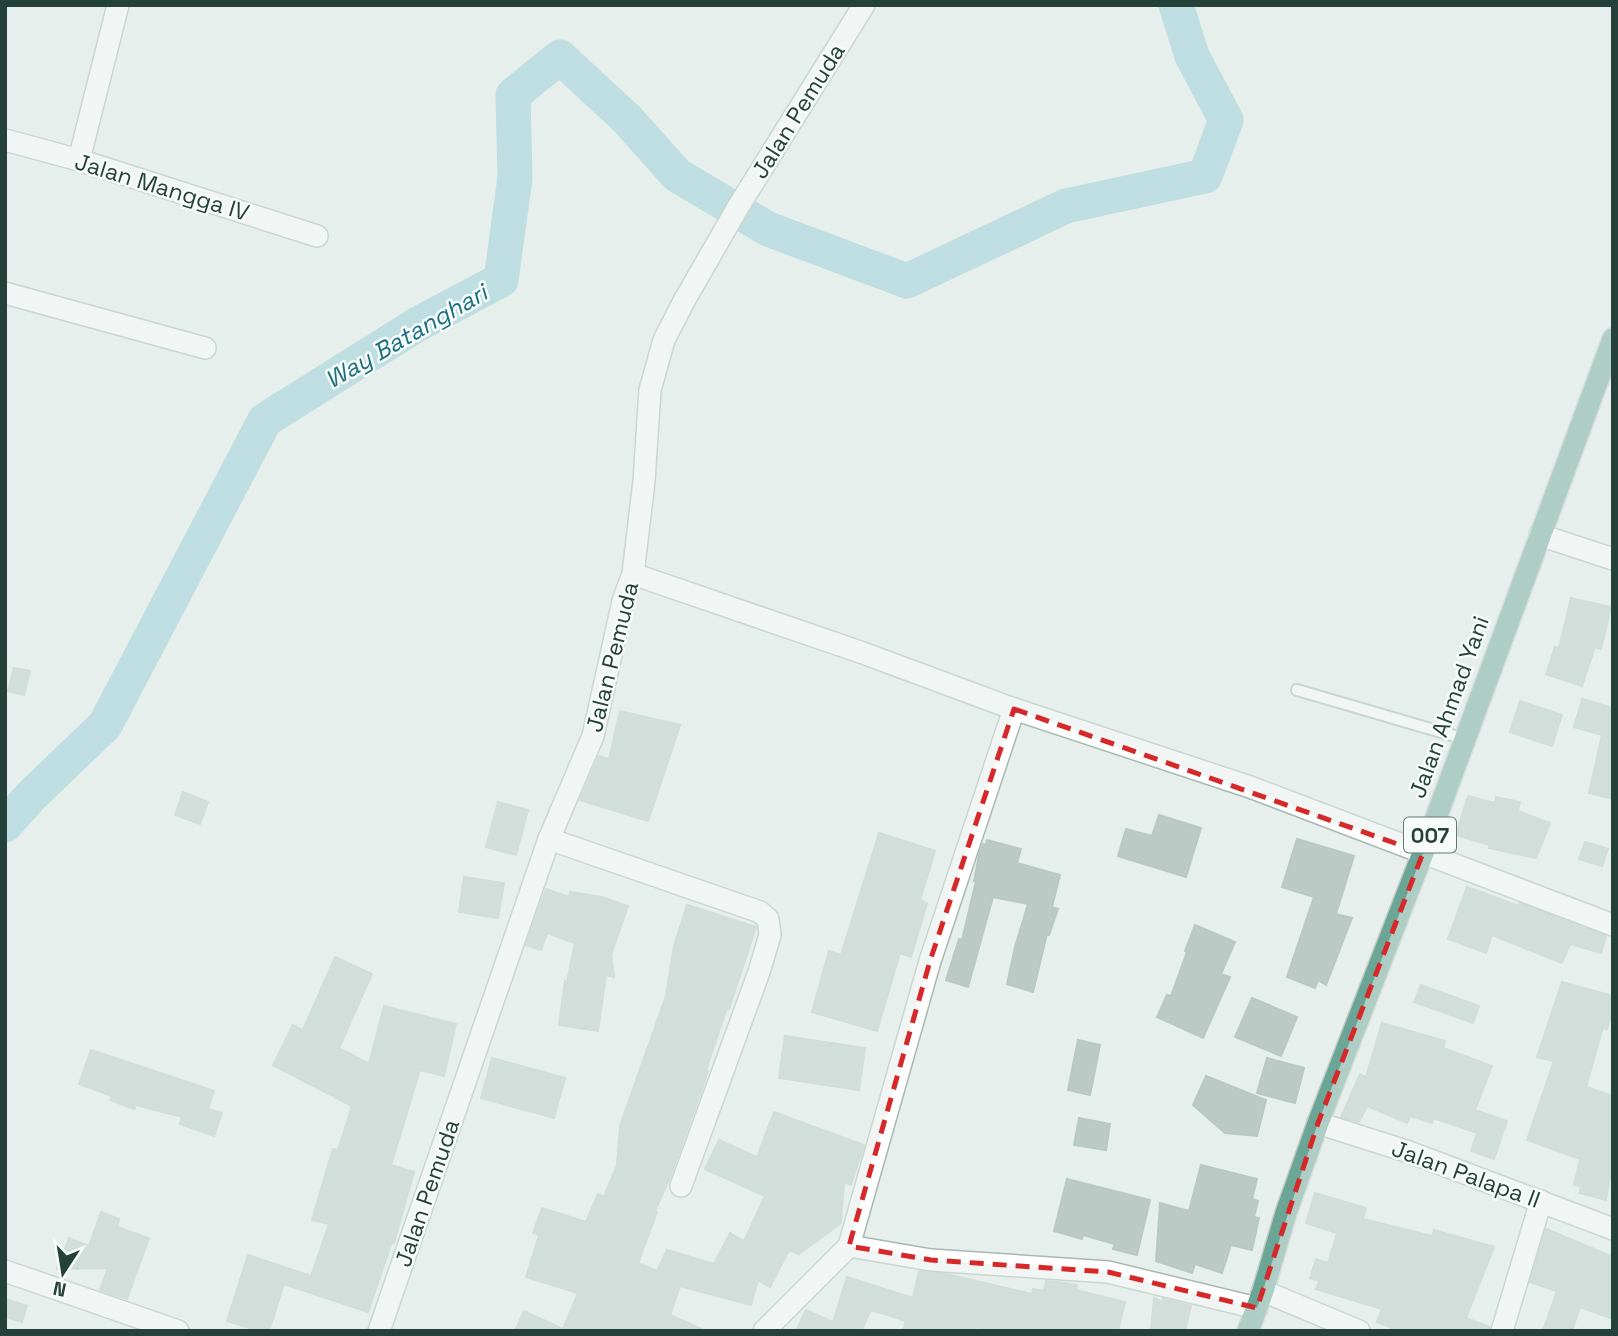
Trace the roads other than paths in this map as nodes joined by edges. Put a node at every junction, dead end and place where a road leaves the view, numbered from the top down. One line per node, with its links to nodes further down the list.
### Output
1 (118, 5): 4 (street)
2 (864, 5): 11 (street, Jalan Pemuda)
3 (5, 140): 4 (street, Jalan Mangga IV)
4 (79, 160): 5 (street, Jalan Mangga IV)
5 (317, 236)
6 (5, 293): 8 (street)
7 (1613, 339): 9 (main road, Jalan Ahmad Yani / 007)
8 (205, 348)
9 (1540, 535): 10 (street); 14 (main road, Jalan Ahmad Yani / 007)
10 (1613, 559)
11 (633, 574): 13 (street); 15 (street, Jalan Pemuda)
12 (1297, 690): 14 (lane)
13 (1014, 709): 16 (street); 22 (street)
14 (1465, 739): 16 (main road, Jalan Ahmad Yani / 007)
15 (549, 839): 19 (street); 26 (street, Jalan Pemuda)
16 (1423, 853): 17 (street); 18 (main road, Jalan Ahmad Yani / 007)
17 (1613, 925)
18 (1318, 1124): 20 (street, Jalan Palapa II); 24 (main road, Jalan Ahmad Yani / 007)
19 (681, 1186)
20 (1541, 1201): 21 (street, Jalan Palapa II); 30 (street)
21 (1613, 1228)
22 (849, 1245): 24 (street); 27 (street)
23 (5, 1271): 25 (street)
24 (1260, 1300): 28 (main road, Jalan Ahmad Yani / 007); 29 (street)
25 (178, 1331)
26 (379, 1331)
27 (764, 1331)
28 (1248, 1331)
29 (1359, 1331)
30 (1502, 1331)

